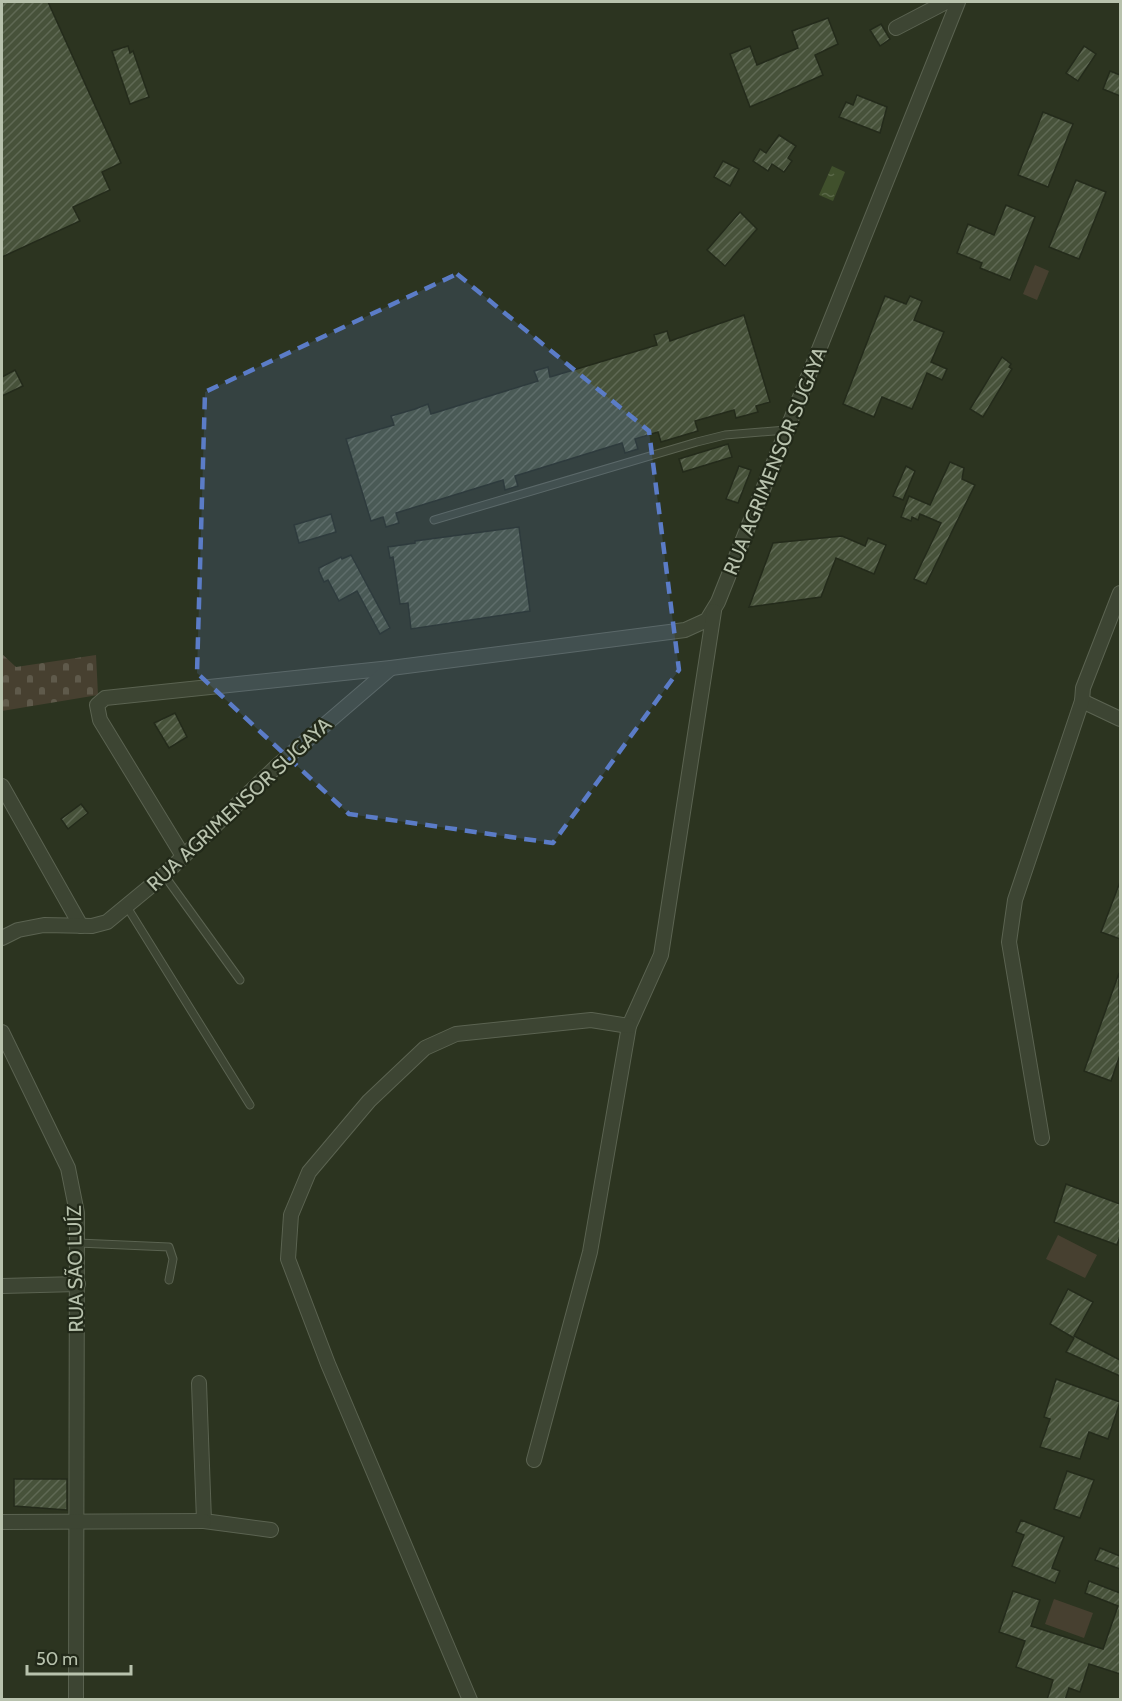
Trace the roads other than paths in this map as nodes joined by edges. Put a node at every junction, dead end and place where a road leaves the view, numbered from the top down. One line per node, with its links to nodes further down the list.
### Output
1 (946, 2): 3 (street)
2 (958, 2): 4 (street, RUA AGRIMENSOR SUGAYA)
3 (896, 28)
4 (789, 430): 5 (lane); 7 (street, RUA AGRIMENSOR SUGAYA)
5 (434, 520)
6 (1120, 593): 9 (street)
7 (714, 610): 8 (street); 18 (street, RUA AGRIMENSOR SUGAYA)
8 (391, 668): 12 (street, RUA AGRIMENSOR SUGAYA); 12 (street)
9 (1082, 700): 10 (street); 21 (street)
10 (1120, 719)
11 (2, 786): 15 (street)
12 (183, 856): 13 (street, RUA AGRIMENSOR SUGAYA)
13 (164, 875): 14 (street, RUA AGRIMENSOR SUGAYA); 17 (lane)
14 (127, 908): 15 (street, RUA AGRIMENSOR SUGAYA); 20 (lane)
15 (81, 926): 16 (street)
16 (2, 938)
17 (240, 980)
18 (629, 1026): 27 (street, RUA AGRIMENSOR SUGAYA); 33 (street)
19 (2, 1032): 22 (street, RUA SÃO LUÍZ)
20 (250, 1105)
21 (1042, 1138)
22 (78, 1243): 23 (lane); 24 (street, RUA SÃO LUÍZ)
23 (169, 1280)
24 (78, 1284): 25 (street); 30 (street, RUA SÃO LUÍZ)
25 (2, 1286)
26 (199, 1383): 28 (street)
27 (534, 1460)
28 (204, 1521): 30 (street); 31 (street)
29 (2, 1522): 30 (street)
30 (76, 1522): 32 (street, RUA SÃO LUÍZ)
31 (271, 1530)
32 (76, 1700)
33 (470, 1700)

